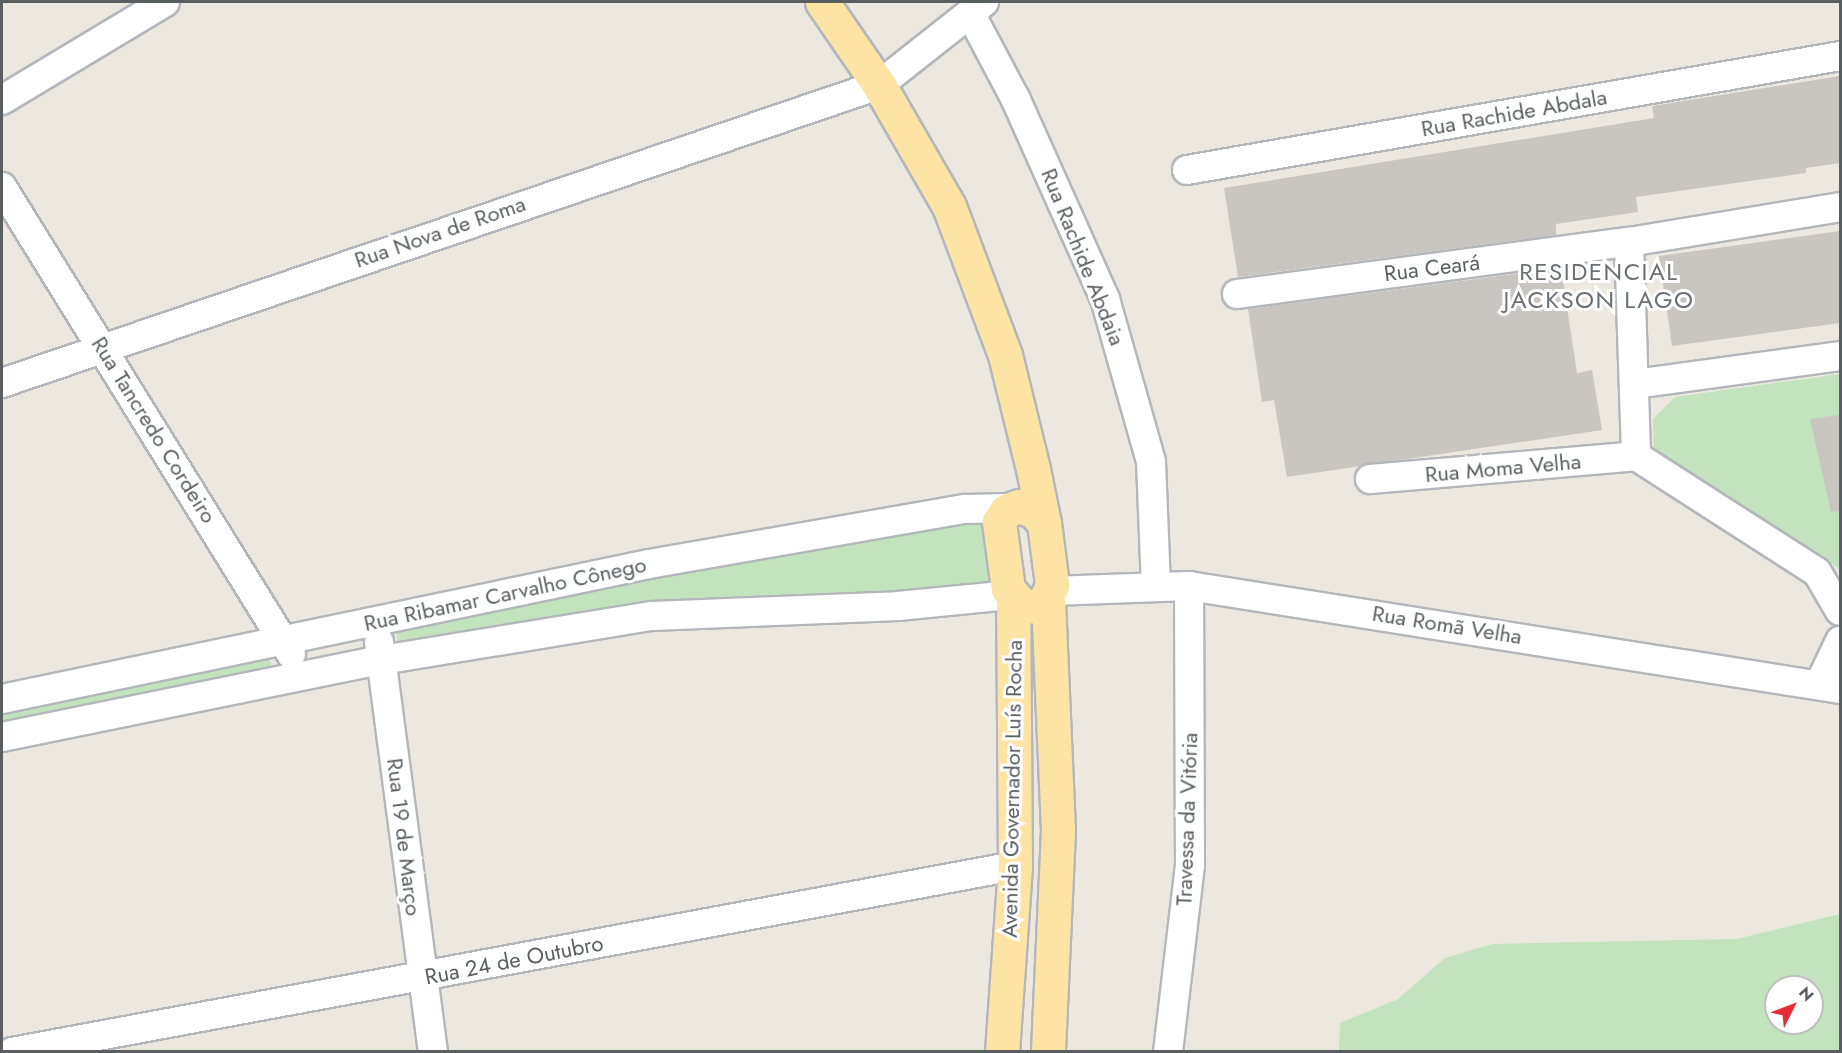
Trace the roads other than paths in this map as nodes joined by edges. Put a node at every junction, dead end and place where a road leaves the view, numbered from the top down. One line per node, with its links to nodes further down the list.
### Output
1 (165, 2): 6 (street)
2 (822, 2): 5 (main road)
3 (977, 7): 5 (street, Rua Nova de Roma); 19 (street, Rua Rachide Abdaia)
4 (1840, 56): 7 (street, Rua Rachide Abdala)
5 (879, 85): 12 (street, Rua Nova de Roma); 18 (main road)
6 (2, 100)
7 (1187, 170)
8 (2, 187): 12 (street, Rua Tancredo Cordeiro)
9 (1840, 207): 10 (street, Rua Ceará)
10 (1629, 242): 11 (street, Rua Ceará); 15 (street)
11 (1237, 294)
12 (103, 346): 14 (street, Rua Nova de Roma); 25 (street, Rua Tancredo Cordeiro)
13 (1840, 356): 15 (street)
14 (2, 383)
15 (1635, 384): 16 (street)
16 (1636, 456): 17 (street, Rua Moma Velha); 23 (street)
17 (1370, 479)
18 (1025, 512): 21 (main road, Avenida Governador Luís Rocha); 22 (main road, Avenida Governador Luís Rocha); 24 (street, Rua Ribamar Carvalho Cônego)
19 (1156, 586): 20 (street, Rua Romã Velha); 21 (street, Rua Romã Velha)
20 (1190, 586): 29 (street, Rua Romã Velha); 38 (street, Travessa da Vitória)
21 (1049, 596): 22 (main road); 37 (main road, Avenida Governador Luís Rocha)
22 (1012, 597): 27 (street, Rua Ribamar Carvalho Cônego); 32 (main road, Avenida Governador Luís Rocha)
23 (1840, 611)
24 (376, 622): 25 (street, Rua Ribamar Carvalho Cônego); 27 (street, Rua 19 de Março)
25 (283, 639): 28 (street, Rua Tancredo Cordeiro); 30 (street, Rua Ribamar Carvalho Cônego)
26 (1840, 641): 29 (street)
27 (382, 660): 28 (street, Rua Ribamar Carvalho Cônego); 33 (street, Rua 19 de Março)
28 (302, 676): 31 (street, Rua Ribamar Carvalho Cônego)
29 (1830, 687)
30 (2, 699)
31 (2, 737)
32 (1015, 866): 33 (street, Rua 24 de Outubro); 36 (main road, Avenida Governador Luís Rocha)
33 (422, 978): 34 (street, Rua 24 de Outubro); 35 (street, Rua 19 de Março)
34 (12, 1052)
35 (433, 1052)
36 (1002, 1052)
37 (1048, 1052)
38 (1168, 1052)

